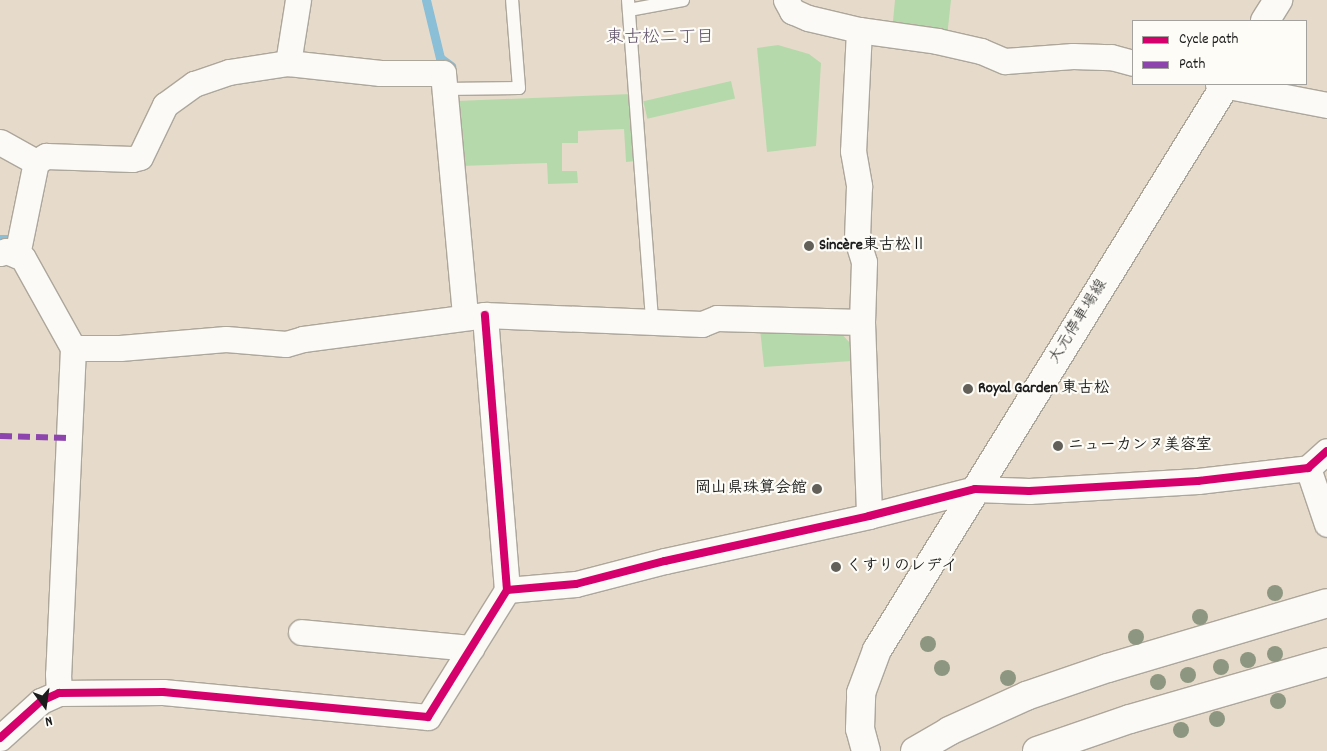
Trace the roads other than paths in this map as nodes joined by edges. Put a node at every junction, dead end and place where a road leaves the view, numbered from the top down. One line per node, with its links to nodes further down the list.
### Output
1 (298, 0): 9 (street)
2 (512, 0): 13 (lane)
3 (683, 0): 6 (lane)
4 (786, 0): 8 (street)
5 (1278, 0): 7 (main road)
6 (629, 5): 19 (lane)
7 (1266, 20)
8 (859, 30): 10 (street); 20 (street)
9 (288, 63): 13 (street); 16 (street)
10 (1132, 63)
11 (1222, 85): 24 (main road, 大元停車場線)
12 (1228, 85): 14 (street)
13 (451, 89): 18 (street)
14 (1327, 105)
15 (0, 142): 16 (street)
16 (44, 158): 17 (street)
17 (9, 254): 21 (street)
18 (475, 315): 19 (street); 21 (street); 27 (street)
19 (652, 321): 20 (street)
20 (862, 322): 25 (street)
21 (73, 348): 32 (street)
22 (1327, 451): 23 (street)
23 (1308, 468): 24 (street); 26 (street)
24 (975, 489): 25 (street); 34 (main road, 大元停車場線)
25 (869, 516): 27 (street)
26 (1327, 524)
27 (507, 590): 30 (street)
28 (1327, 603): 35 (main road)
29 (300, 632): 30 (street)
30 (470, 648): 32 (street)
31 (1327, 662): 36 (main road)
32 (60, 693): 33 (street)
33 (0, 738)
34 (866, 751)
35 (914, 751)
36 (1037, 751)

